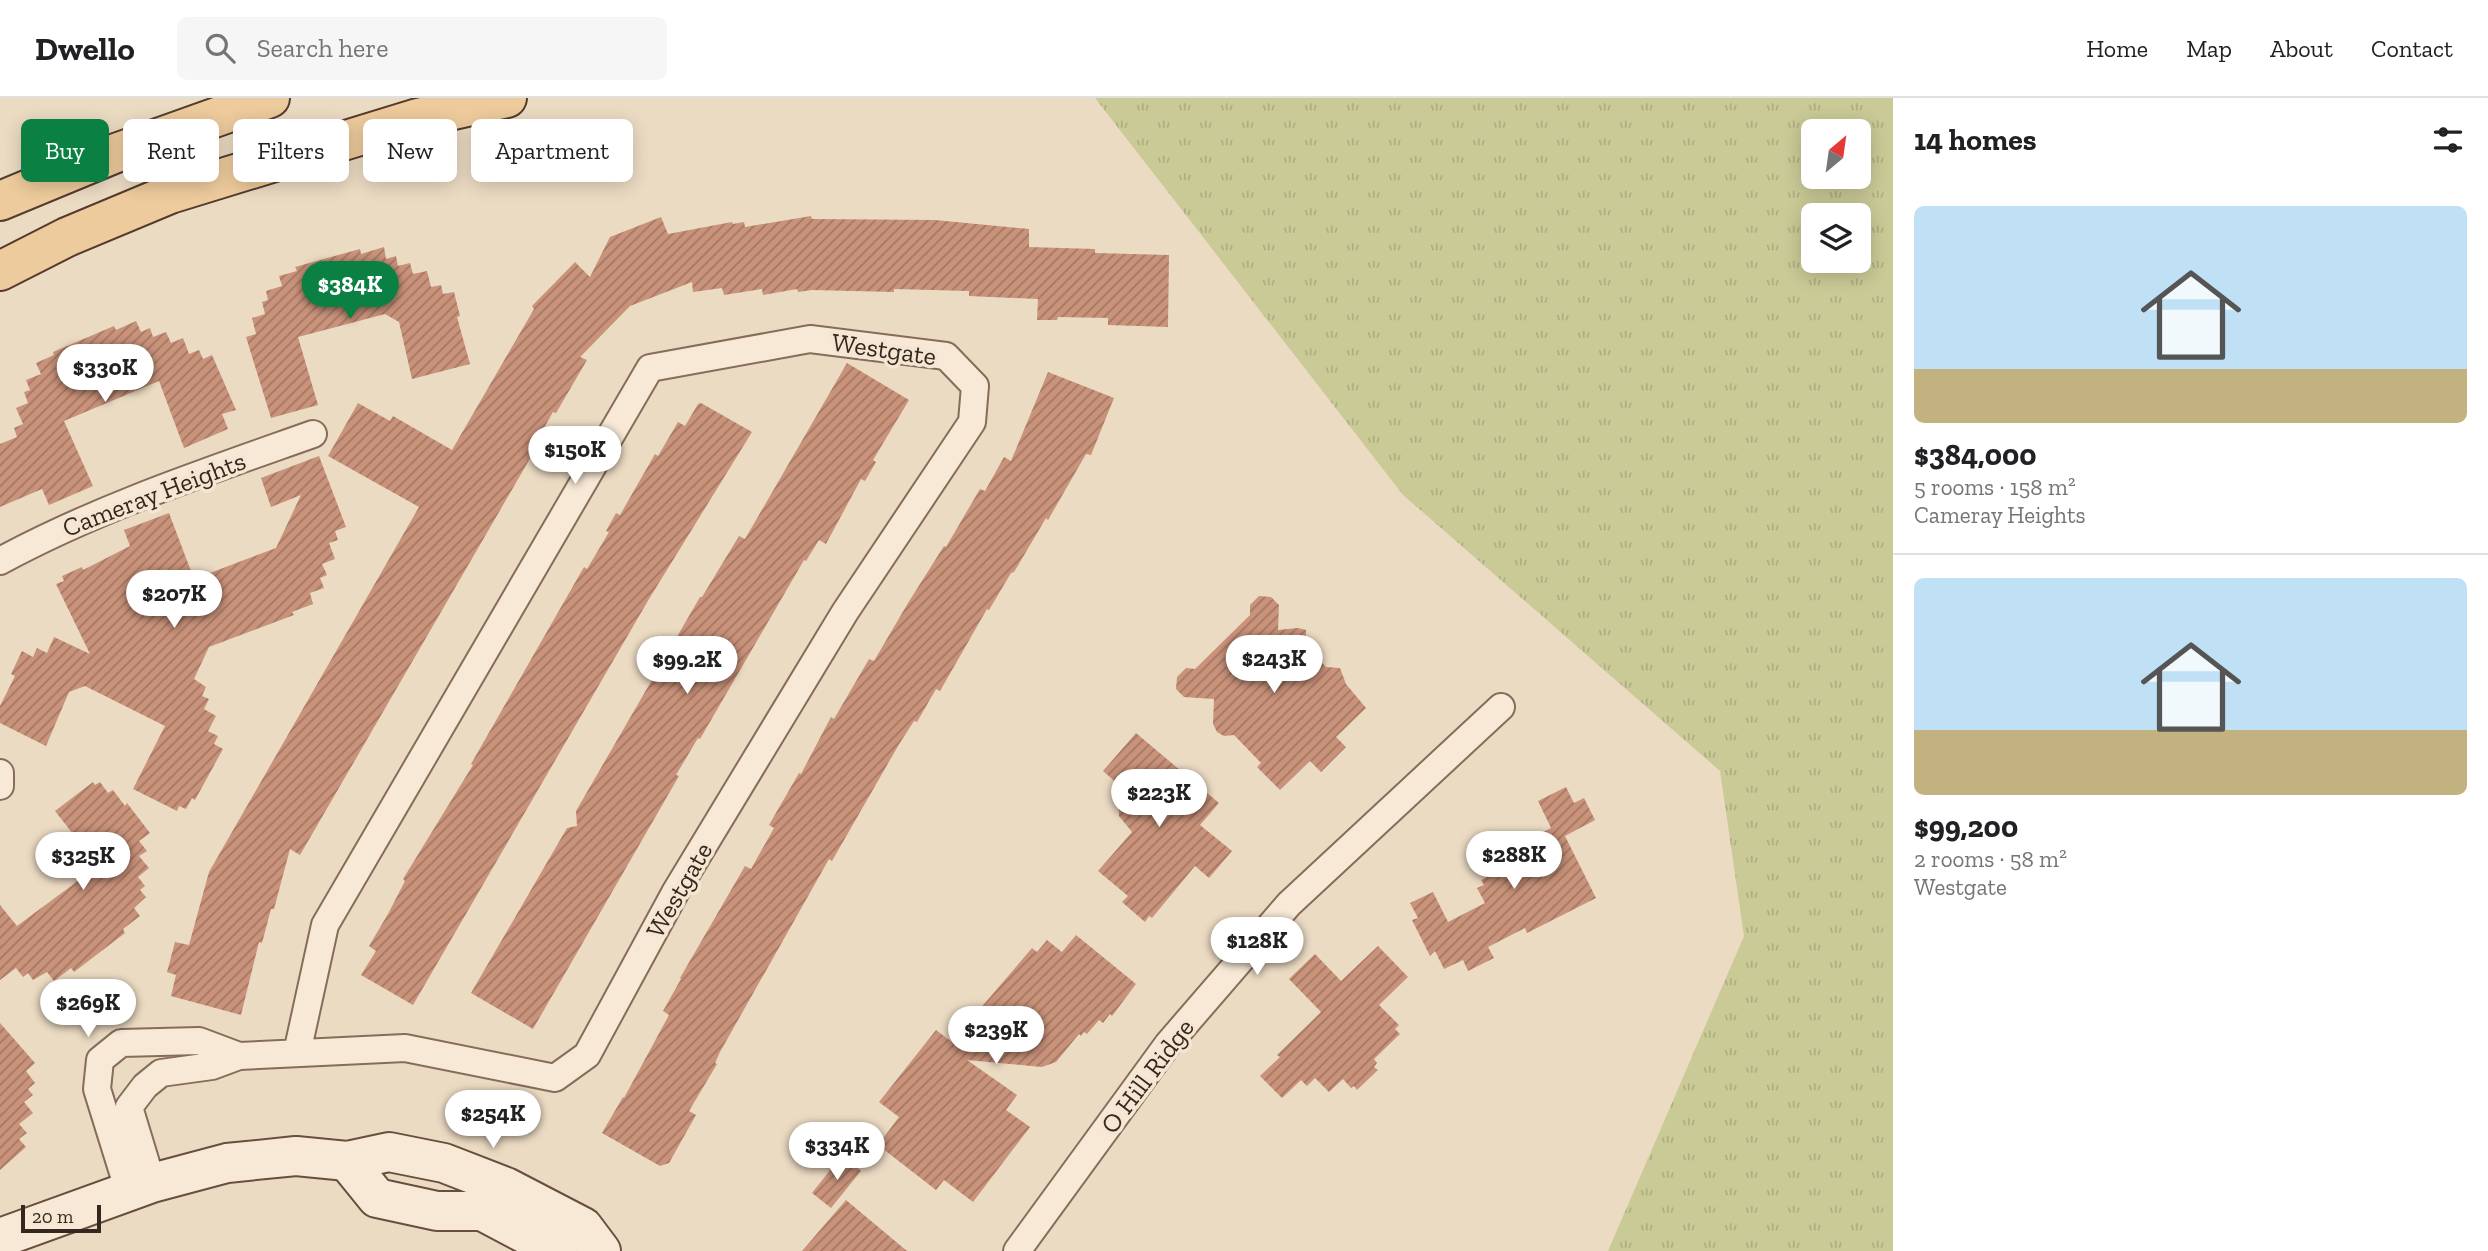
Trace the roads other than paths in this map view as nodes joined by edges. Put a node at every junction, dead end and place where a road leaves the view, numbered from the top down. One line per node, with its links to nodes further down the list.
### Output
1 (270, 98): 4 (main road)
2 (507, 98): 3 (main road)
3 (464, 103): 5 (main road)
4 (0, 201)
5 (0, 271)
6 (313, 435): 7 (street, Cameray Heights)
7 (0, 561)
8 (1501, 707): 18 (street, O Hill Ridge)
9 (0, 773): 10 (street)
10 (0, 786)
11 (297, 1053): 11 (street, Westgate); 12 (street, Westgate)
12 (239, 1056): 14 (street, Westgate); 14 (street, Westgate)
13 (347, 1161): 14 (street); 16 (street); 17 (street)
14 (141, 1188): 15 (street)
15 (0, 1238)
16 (558, 1251)
17 (601, 1251)
18 (1017, 1251)

